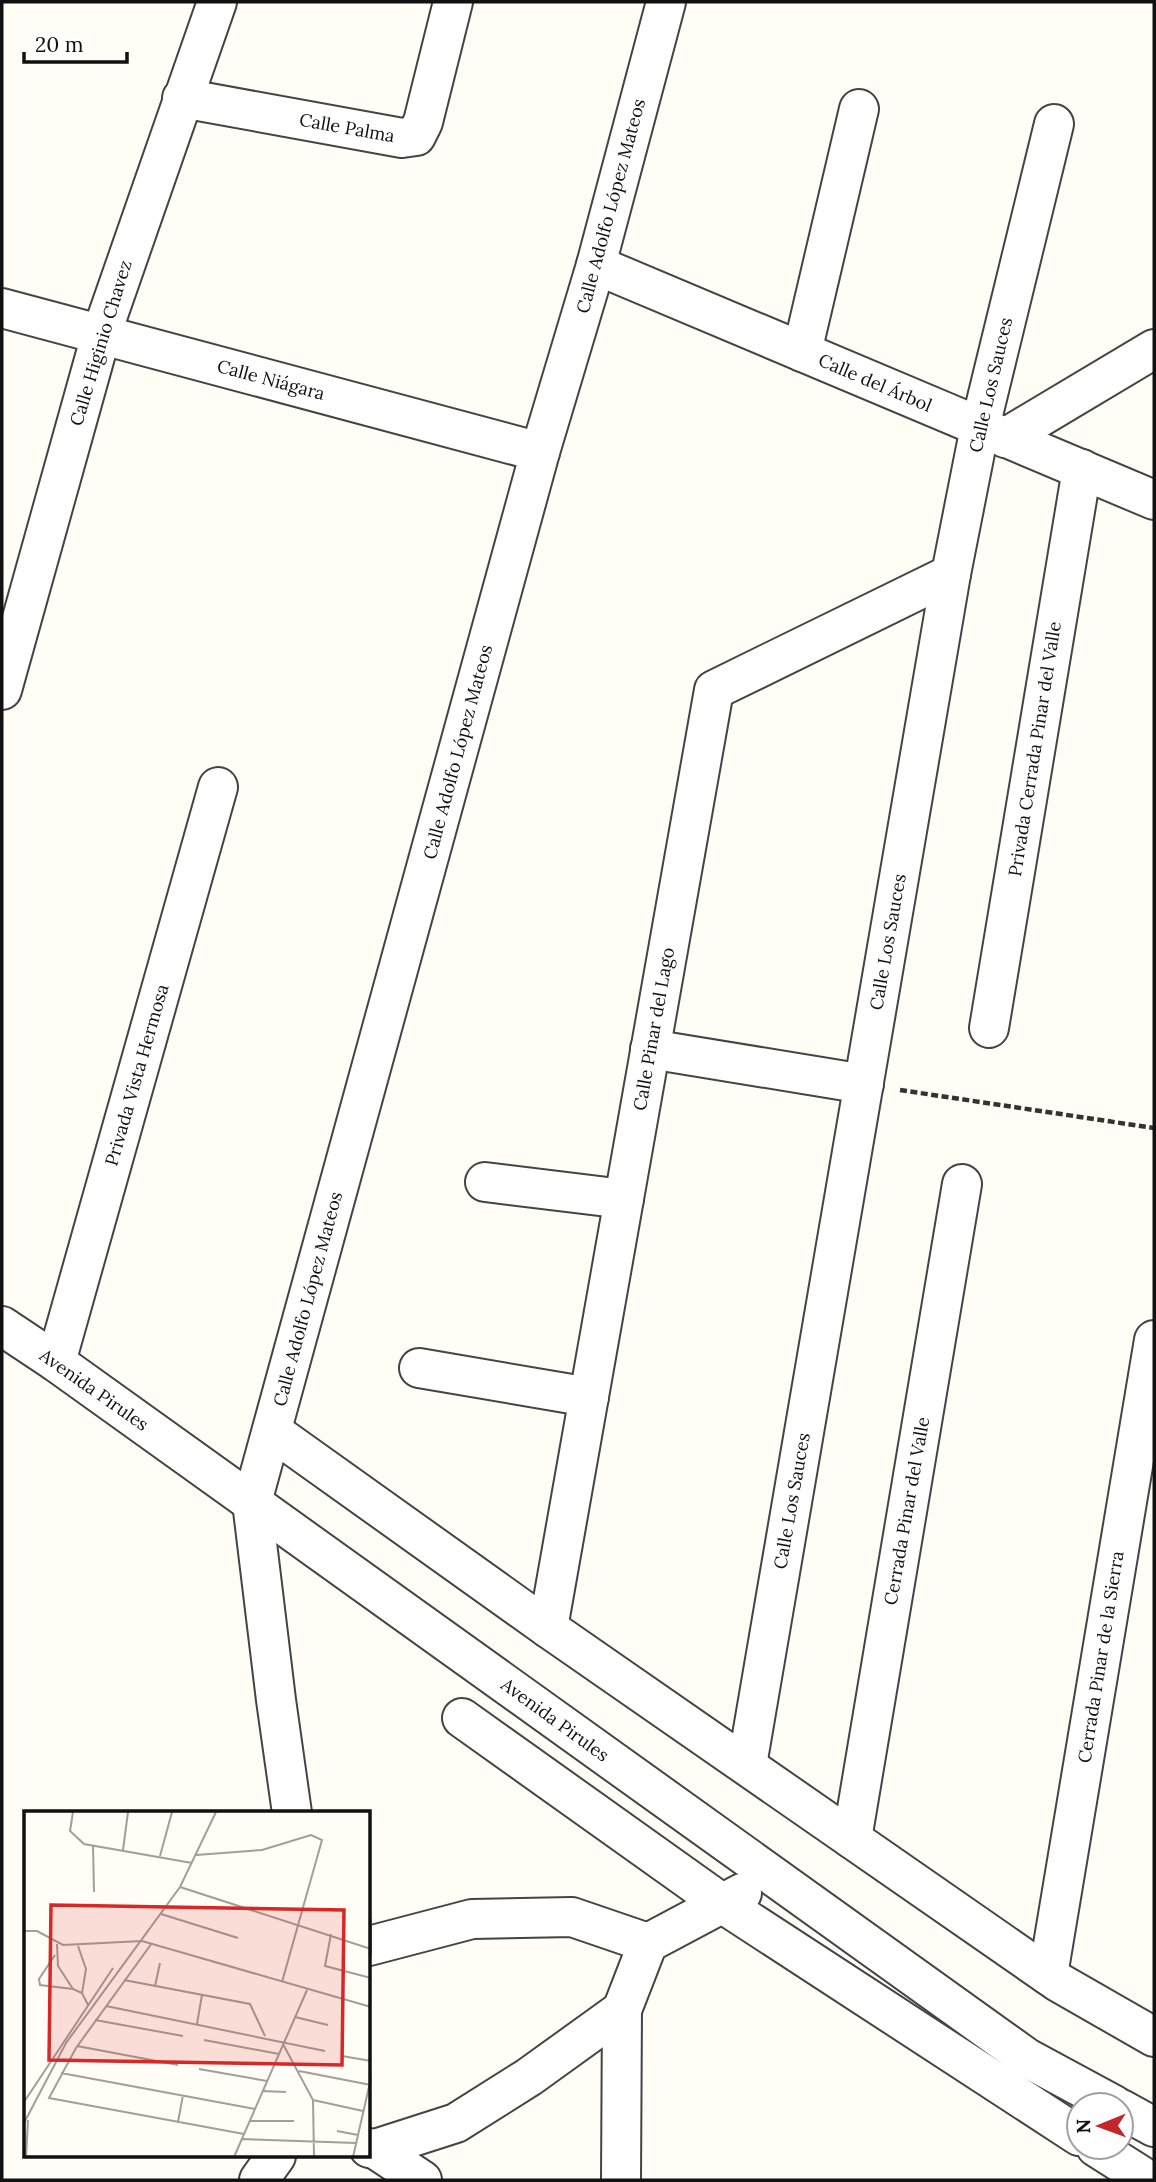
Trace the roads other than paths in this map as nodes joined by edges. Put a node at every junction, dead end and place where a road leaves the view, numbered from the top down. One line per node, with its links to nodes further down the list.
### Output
1 (217, 2): 4 (street, Calle Higinio Chavez)
2 (453, 2): 4 (street, Calle Palma)
3 (666, 2): 7 (street, Calle Adolfo López Mateos)
4 (182, 97): 9 (street, Calle Higinio Chavez)
5 (859, 109): 11 (street)
6 (1054, 124): 12 (street, Calle Los Sauces)
7 (596, 265): 11 (street, Calle del Árbol); 13 (street, Calle Adolfo López Mateos)
8 (2, 308): 9 (street, Calle Niágara)
9 (101, 335): 13 (street, Calle Niágara); 17 (street, Calle Higinio Chavez)
10 (1154, 349): 12 (street)
11 (802, 352): 12 (street, Calle del Árbol)
12 (993, 432): 14 (street, Calle del Árbol); 16 (street, Calle Los Sauces)
13 (540, 452): 30 (street, Calle Adolfo López Mateos)
14 (1082, 470): 15 (street, Calle del Árbol); 19 (street, Privada Cerrada Pinar del Valle)
15 (1154, 500)
16 (951, 574): 20 (street, Calle Pinar del Lago); 21 (street, Calle Los Sauces)
17 (2, 690)
18 (218, 788): 27 (street, Privada Vista Hermosa)
19 (989, 1028)
20 (650, 1049): 21 (street); 24 (street, Calle Pinar del Lago)
21 (864, 1084): 34 (street, Calle Los Sauces)
22 (485, 1182): 24 (street)
23 (962, 1184): 36 (street, Cerrada Pinar del Valle)
24 (624, 1199): 29 (street, Calle Pinar del Lago)
25 (2, 1326): 27 (street, Avenida Pirules)
26 (1154, 1340): 41 (street, Cerrada Pinar de la Sierra)
27 (55, 1362): 31 (street, Avenida Pirules)
28 (419, 1368): 29 (street)
29 (589, 1397): 32 (street, Calle Pinar del Lago)
30 (272, 1431): 31 (street, Calle Adolfo López Mateos); 32 (street)
31 (252, 1502): 35 (street); 37 (street, Avenida Pirules)
32 (548, 1628): 34 (street)
33 (462, 1718): 38 (street)
34 (747, 1765): 36 (street)
35 (292, 1811)
36 (852, 1839): 41 (street)
37 (772, 1876): 38 (street); 44 (street, Avenida Pirules)
38 (723, 1904): 39 (street); 46 (street)
39 (648, 1943): 40 (street); 42 (street)
40 (371, 1945)
41 (1048, 1975): 43 (street)
42 (622, 2010): 48 (street); 53 (street)
43 (1154, 2037)
44 (1088, 2091)
45 (1135, 2117): 47 (street)
46 (1065, 2127)
47 (1154, 2127)
48 (372, 2148): 52 (street)
49 (275, 2158): 51 (street)
50 (1118, 2161): 54 (street)
51 (259, 2180)
52 (422, 2180)
53 (621, 2180)
54 (1148, 2180)

